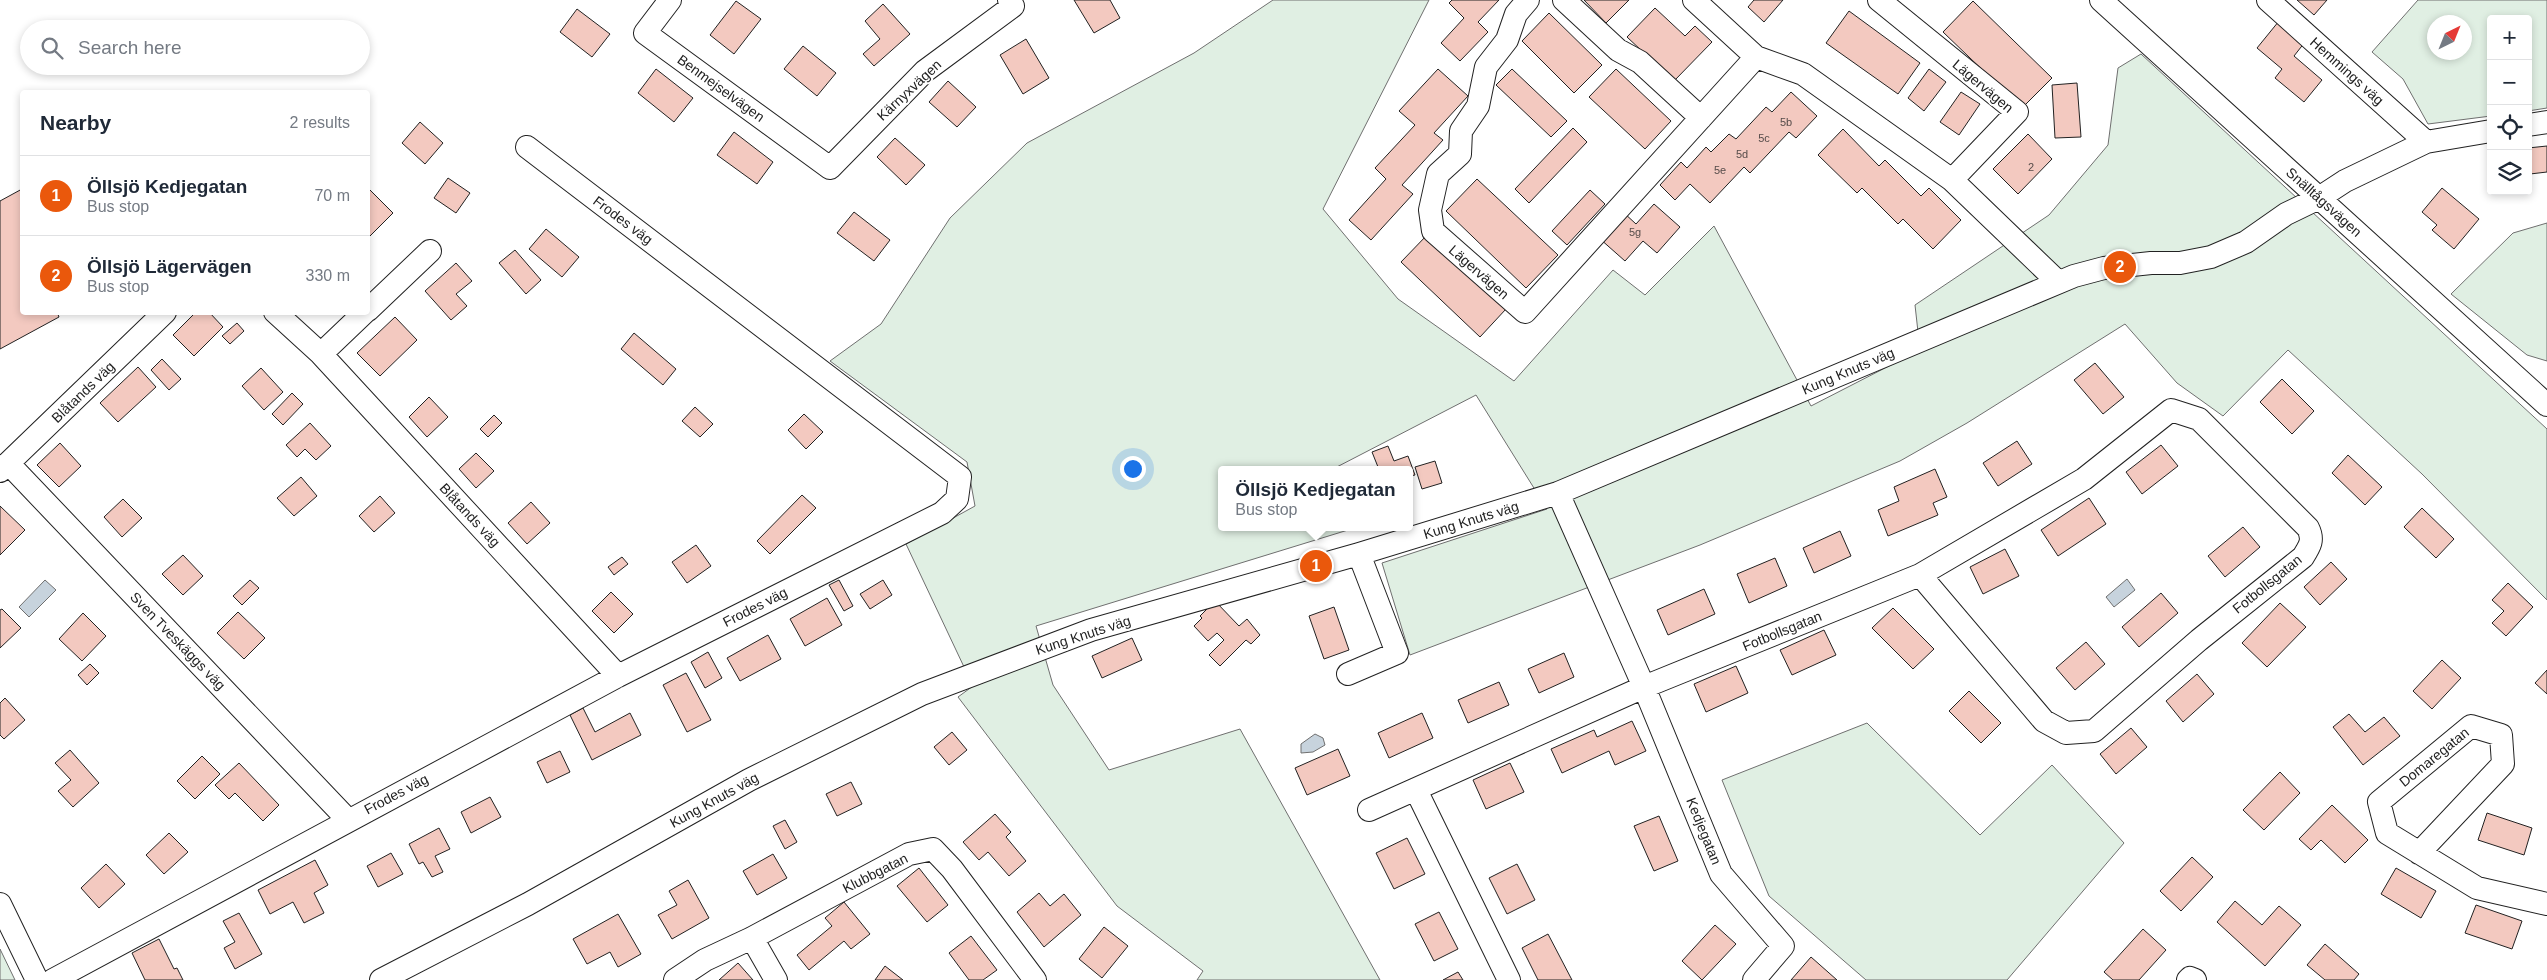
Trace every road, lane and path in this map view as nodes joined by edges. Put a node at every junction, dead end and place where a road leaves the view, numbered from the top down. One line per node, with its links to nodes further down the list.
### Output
1 (670, 0): 16 (street, Benmejselvägen)
2 (1009, 0): 16 (street, Kärnyxvägen)
3 (1528, 0): 10 (street, Lägervägen)
4 (1564, 0): 10 (street)
5 (1694, 0): 9 (street)
6 (1879, 0): 17 (street, Lägervägen)
7 (2100, 0): 18 (street, Snälltågsvägen)
8 (2268, 0): 14 (street, Hemmings väg)
9 (1756, 56): 10 (street, Lägervägen); 17 (street)
10 (1702, 118)
11 (2547, 122): 12 (street)
12 (2532, 124)
13 (2487, 132): 14 (street, Kung Knuts väg)
14 (2426, 142): 18 (street, Kung Knuts väg)
15 (527, 147): 32 (street, Frodes väg)
16 (830, 168)
17 (1952, 180): 20 (street)
18 (2319, 198): 20 (street, Kung Knuts väg); 26 (street, Snälltågsvägen)
19 (430, 251): 21 (street)
20 (2058, 282): 28 (street, Kung Knuts väg)
21 (370, 307)
22 (162, 315): 27 (street, Blåtands väg)
23 (278, 315): 25 (street, Blåtands väg)
24 (362, 315): 25 (street)
25 (321, 354): 32 (street, Blåtands väg)
26 (2547, 405)
27 (4, 467): 36 (street, Sven Tveskäggs väg)
28 (1558, 493): 29 (street, Kung Knuts väg); 33 (street, Kedjegatan)
29 (1359, 554): 31 (street); 43 (street, Kung Knuts väg)
30 (1920, 575): 30 (street, Fotbollsgatan); 33 (street, Fotbollsgatan)
31 (1348, 674)
32 (618, 676): 36 (street, Frodes väg)
33 (1644, 687): 34 (street); 48 (street, Kedjegatan)
34 (1416, 790): 35 (street); 47 (street)
35 (1369, 810)
36 (348, 820): 42 (street, Frodes väg)
37 (2419, 853): 37 (street, Domaregatan); 39 (street, Domaregatan)
38 (0, 904): 41 (street)
39 (2547, 904)
40 (752, 938): 44 (street, Klubbgatan); 45 (street); 46 (street, Klubbgatan)
41 (37, 980)
42 (53, 980)
43 (380, 980)
44 (675, 980)
45 (776, 980)
46 (1035, 980)
47 (1509, 980)
48 (1754, 980)
49 (2188, 980): 50 (street)
50 (2195, 980)

